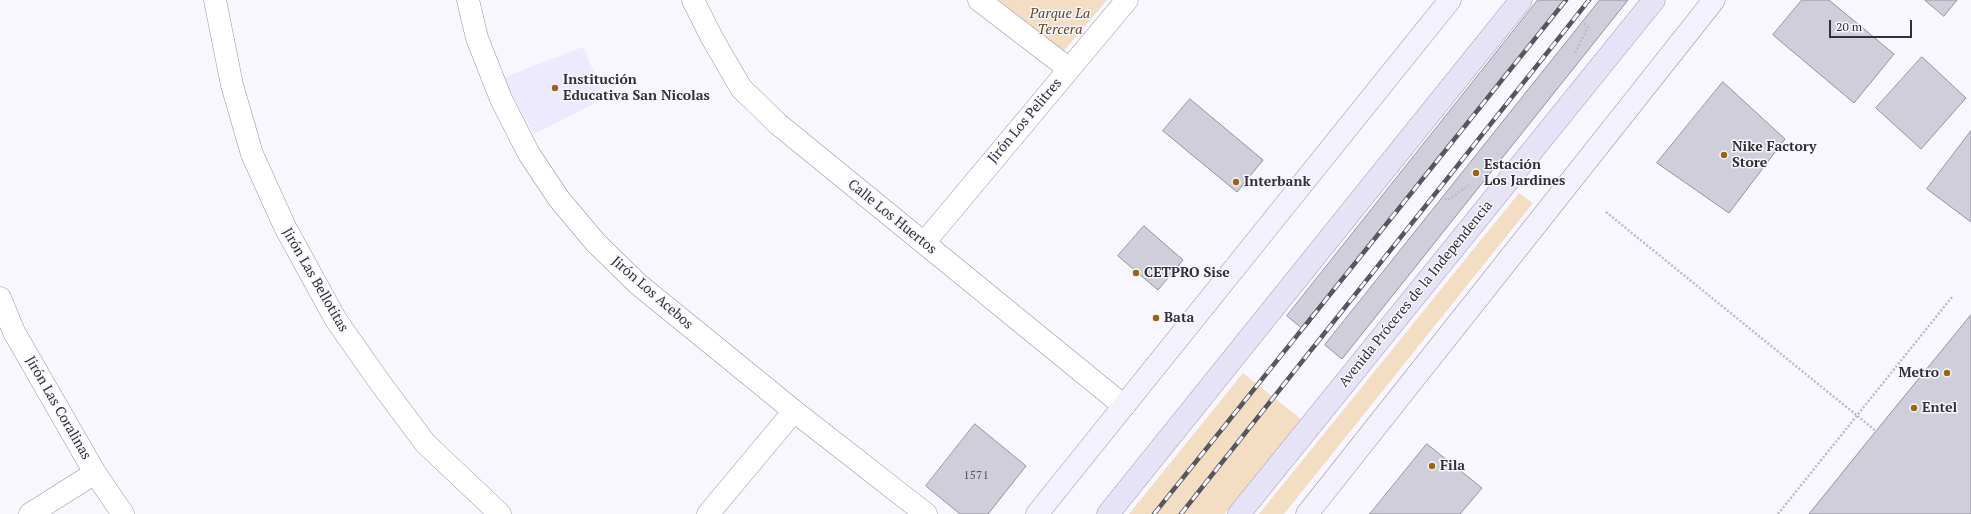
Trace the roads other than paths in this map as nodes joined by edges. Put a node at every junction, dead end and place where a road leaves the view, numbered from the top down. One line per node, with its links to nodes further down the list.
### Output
1 (215, 0): 19 (street, Jirón Las Bellotitas)
2 (468, 0): 15 (street, Jirón Los Acebos)
3 (693, 0): 11 (street, Calle Los Huertos)
4 (979, 0): 10 (street)
5 (1127, 0): 10 (street, Jirón Los Pelitres)
6 (1450, 0): 14 (main road)
7 (1521, 0): 23 (main road)
8 (1654, 0): 24 (main road, Avenida Próceres de la Independencia)
9 (1714, 0): 25 (main road)
10 (1069, 69): 11 (street, Jirón Los Pelitres)
11 (924, 243): 14 (street, Calle Los Huertos)
12 (0, 298): 13 (street, Jirón Las Coralinas)
13 (7, 334): 16 (street, Jirón Las Coralinas)
14 (1124, 406): 22 (main road)
15 (794, 411): 20 (street); 21 (street, Jirón Los Acebos)
16 (95, 473): 17 (street); 18 (street, Jirón Las Coralinas)
17 (30, 514)
18 (123, 514)
19 (500, 514)
20 (708, 514)
21 (926, 514)
22 (1037, 514)
23 (1108, 514)
24 (1239, 514)
25 (1307, 514)

